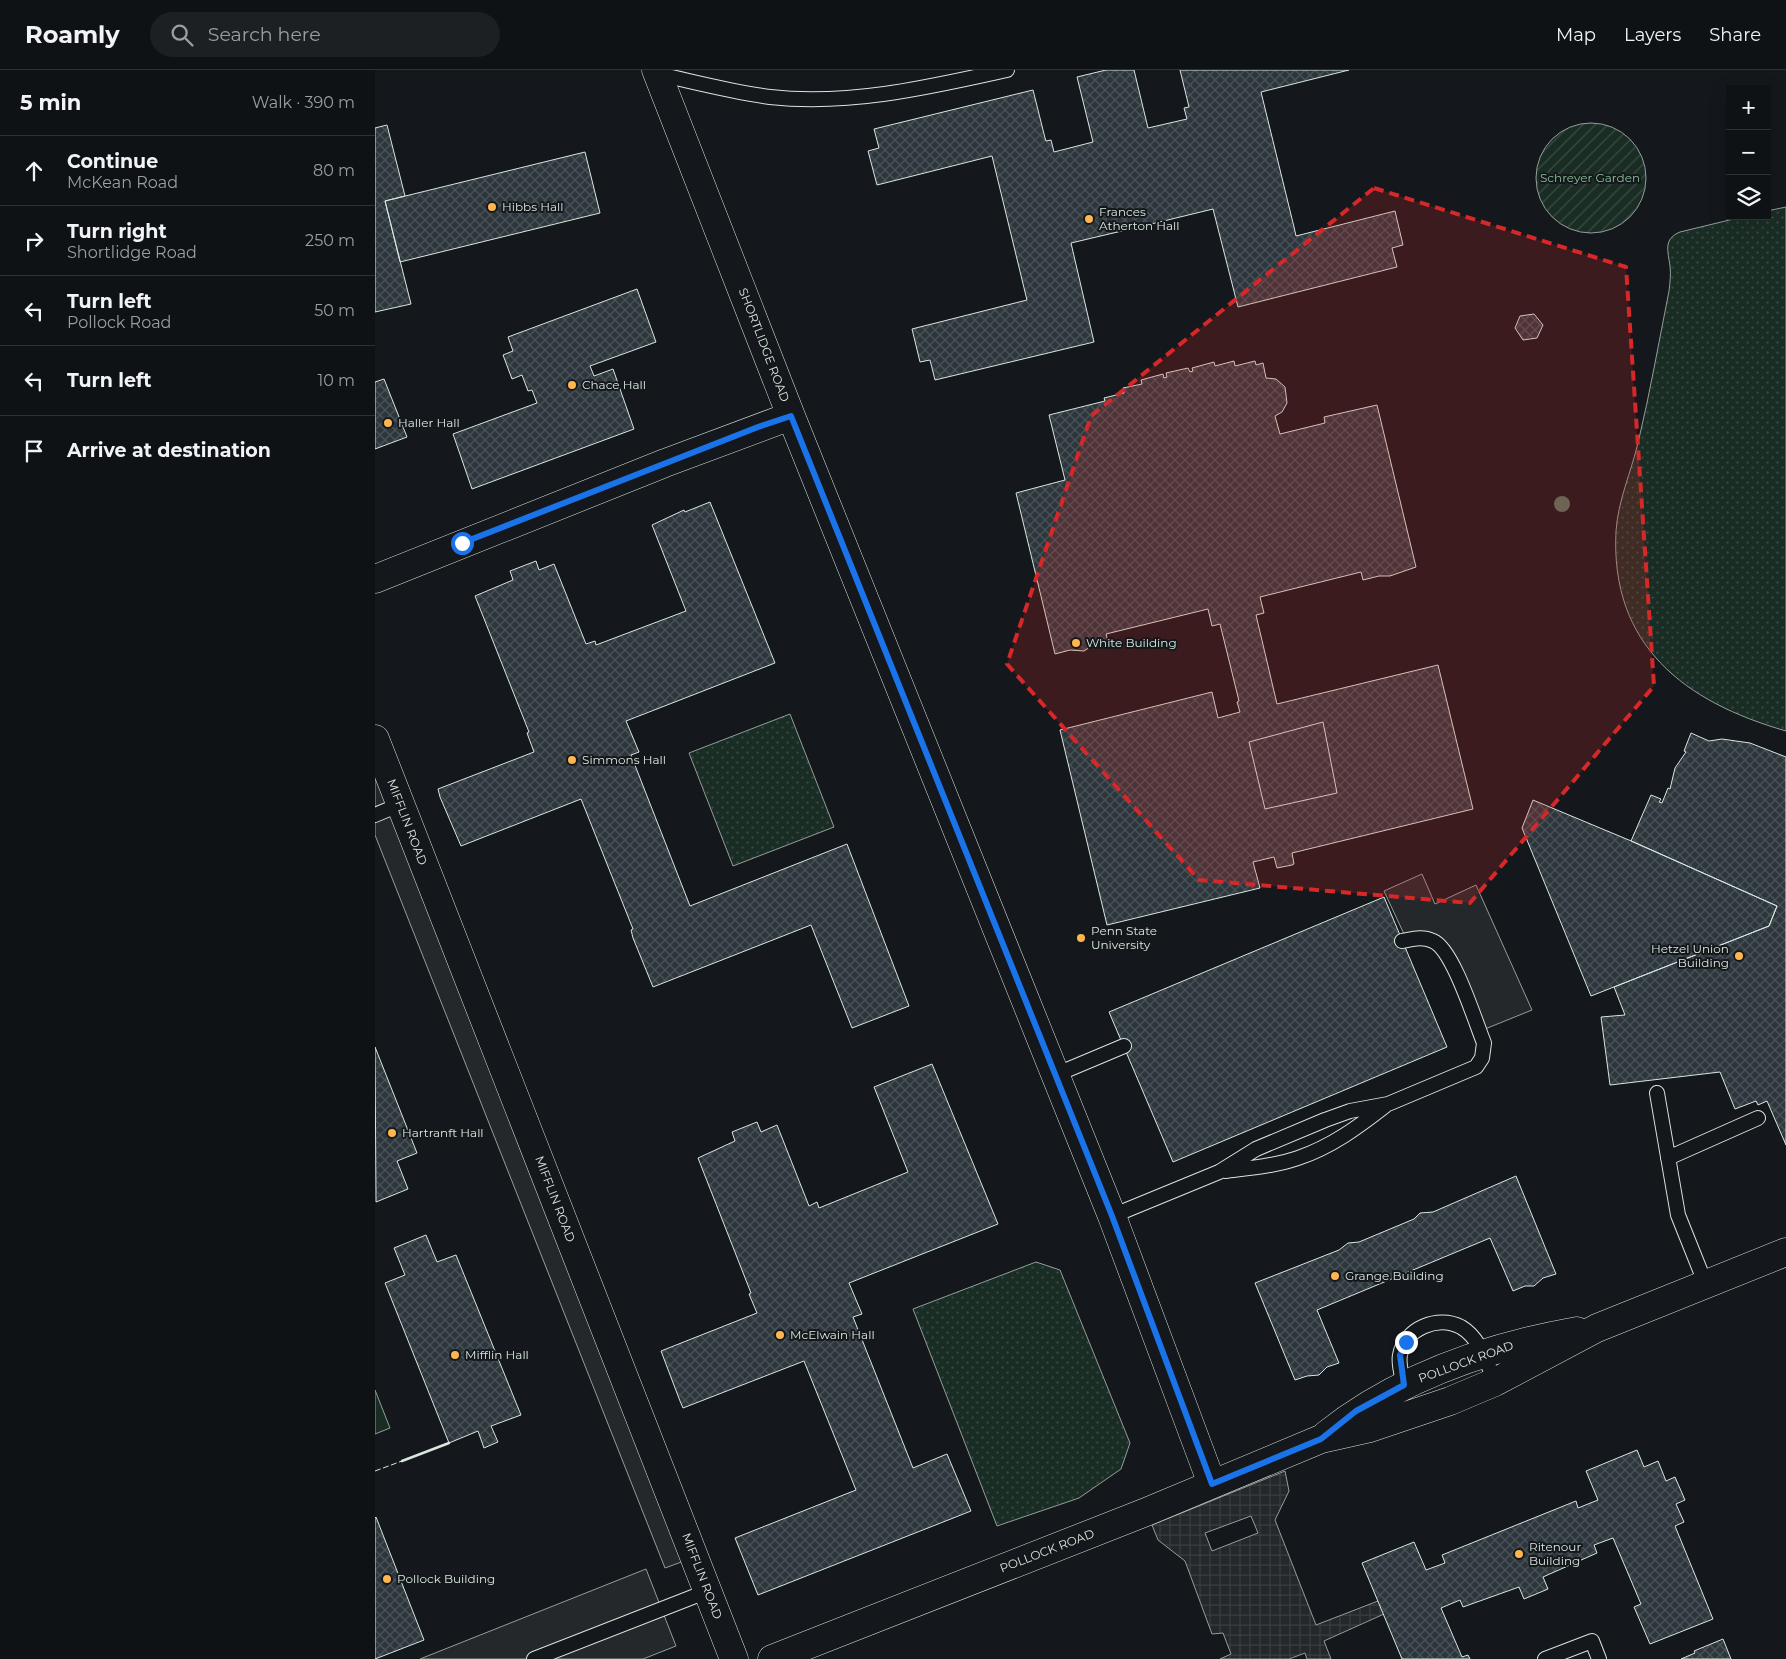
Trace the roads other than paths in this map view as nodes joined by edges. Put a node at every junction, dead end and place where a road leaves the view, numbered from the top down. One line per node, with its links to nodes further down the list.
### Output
1 (1007, 70): 2 (lane)
2 (657, 72): 3 (street, SHORTLIDGE ROAD)
3 (791, 416): 4 (street); 10 (street, SHORTLIDGE ROAD)
4 (375, 579)
5 (375, 739): 6 (street, MIFFLIN ROAD)
6 (401, 804): 7 (lane); 25 (street, MIFFLIN ROAD)
7 (375, 815)
8 (1403, 941): 12 (lane)
9 (1124, 1046): 10 (lane)
10 (1055, 1075): 16 (street, SHORTLIDGE ROAD)
11 (1657, 1093): 14 (lane)
12 (1388, 1104): 15 (lane); 15 (lane)
13 (1758, 1118): 14 (lane)
14 (1668, 1158): 18 (lane)
15 (1219, 1172): 16 (lane)
16 (1112, 1216): 24 (street, SHORTLIDGE ROAD)
17 (1786, 1252): 18 (street, POLLOCK ROAD)
18 (1706, 1285): 19 (street, POLLOCK ROAD)
19 (1597, 1328): 20 (street, POLLOCK ROAD); 21 (street, POLLOCK ROAD)
20 (1483, 1353): 21 (lane); 22 (street, POLLOCK ROAD); 22 (lane)
21 (1495, 1382): 23 (street, POLLOCK ROAD)
22 (1404, 1385): 23 (street, POLLOCK ROAD)
23 (1321, 1439): 24 (street, POLLOCK ROAD)
24 (1212, 1484): 28 (street, POLLOCK ROAD)
25 (708, 1591): 26 (lane); 27 (street, MIFFLIN ROAD)
26 (534, 1659)
27 (734, 1659)
28 (772, 1659)
29 (1545, 1659): 30 (lane)
30 (1599, 1659)

